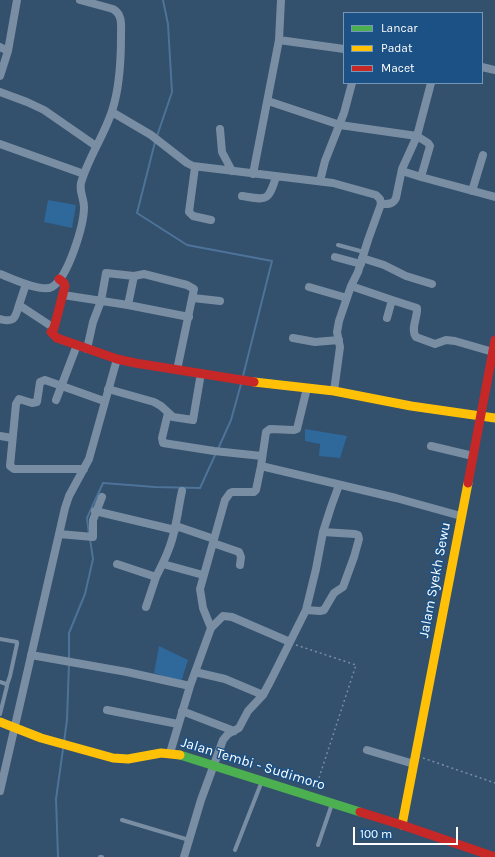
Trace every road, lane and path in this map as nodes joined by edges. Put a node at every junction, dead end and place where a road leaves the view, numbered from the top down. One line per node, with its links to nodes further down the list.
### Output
1 (17, 0): 7 (street)
2 (80, 0): 15 (street)
3 (281, 0): 4 (street)
4 (279, 40): 6 (street); 14 (street)
5 (0, 47): 7 (street)
6 (343, 49)
7 (8, 52): 10 (street)
8 (483, 67): 9 (street)
9 (495, 70)
10 (0, 76)
11 (352, 84): 16 (street)
12 (431, 84): 18 (street)
13 (0, 92): 20 (street)
14 (268, 101): 16 (street); 26 (street)
15 (112, 112): 20 (street); 22 (street)
16 (340, 125): 18 (street); 29 (street)
17 (220, 129): 23 (street)
18 (417, 136): 24 (street); 28 (street)
19 (0, 144): 25 (street)
20 (96, 146): 25 (street)
21 (483, 155): 30 (street)
22 (195, 167): 23 (street); 34 (street)
23 (232, 171): 26 (street)
24 (402, 171): 28 (street); 33 (street)
25 (84, 174): 40 (street)
26 (253, 174): 27 (street)
27 (276, 177): 29 (street); 31 (street)
28 (421, 177): 30 (street)
29 (320, 181): 33 (street)
30 (472, 191): 32 (street)
31 (242, 196)
32 (495, 197)
33 (380, 204): 37 (street)
34 (211, 220)
35 (338, 245): 37 (lane)
36 (335, 257): 37 (street)
37 (362, 258): 42 (street); 43 (street)
38 (0, 274): 41 (street)
39 (134, 276): 46 (street); 49 (street); 52 (street)
40 (59, 279): 41 (street); 45 (street)
41 (26, 284): 51 (street)
42 (432, 284)
43 (351, 286): 47 (street); 48 (street)
44 (308, 287): 47 (street)
45 (63, 295): 49 (street); 56 (street)
46 (193, 298): 50 (street); 53 (street)
47 (346, 298): 58 (street)
48 (392, 300): 54 (street); 62 (street)
49 (101, 301): 52 (street); 61 (street)
50 (220, 302)
51 (19, 305): 55 (street); 56 (street)
52 (128, 305): 53 (street)
53 (189, 317): 64 (street)
54 (387, 318)
55 (0, 319)
56 (54, 328): 60 (street)
57 (293, 338): 58 (street)
58 (338, 340): 69 (street)
59 (495, 340): 62 (street, Jalam Syekh Sewu)
60 (77, 345): 61 (street); 66 (street)
61 (87, 349): 63 (street)
62 (493, 352): 73 (street, Jalam Syekh Sewu)
63 (117, 358): 64 (street); 68 (street)
64 (177, 370): 65 (street)
65 (201, 373): 67 (street); 72 (street)
66 (61, 385): 70 (street); 71 (street); 75 (street)
67 (307, 388): 69 (street); 77 (street)
68 (108, 389): 71 (street); 72 (street)
69 (334, 391): 73 (street)
70 (56, 400)
71 (104, 402): 80 (street)
72 (168, 413): 77 (street)
73 (486, 416): 78 (street, Jalam Syekh Sewu)
74 (0, 436): 75 (street)
75 (12, 438): 80 (street)
76 (431, 446): 78 (street)
77 (262, 456): 79 (street)
78 (473, 456): 85 (street, Jalam Syekh Sewu)
79 (261, 466): 81 (street); 89 (street)
80 (84, 469): 88 (street)
81 (339, 486): 85 (street); 87 (street)
82 (182, 491): 86 (street)
83 (102, 496): 84 (street)
84 (95, 511): 86 (street); 88 (street)
85 (461, 516): 115 (street, Jalam Syekh Sewu)
86 (175, 528): 89 (street); 91 (street)
87 (323, 532): 96 (street); 96 (street)
88 (59, 534): 100 (street)
89 (213, 541): 92 (street); 93 (street)
90 (117, 564): 94 (street)
91 (163, 564): 93 (street); 94 (street)
92 (240, 565)
93 (203, 575): 97 (street)
94 (156, 576): 95 (street)
95 (146, 607)
96 (306, 610): 99 (street)
97 (211, 628): 99 (street); 101 (street)
98 (0, 639): 103 (lane)
99 (290, 642): 105 (street); 120 (path)
100 (31, 655): 104 (street); 111 (street)
101 (195, 672): 104 (street); 105 (street)
102 (0, 682): 103 (lane)
103 (7, 684): 108 (lane)
104 (190, 686): 107 (street)
105 (263, 694): 112 (street)
106 (107, 710): 110 (street)
107 (182, 711): 110 (street); 112 (street)
108 (0, 714)
109 (0, 722): 111 (street, Jalan Tembi - Sudimoro)
110 (178, 724): 114 (street)
111 (14, 729): 114 (street, Jalan Tembi - Sudimoro); 119 (street)
112 (234, 731): 116 (street)
113 (367, 750): 115 (street)
114 (170, 753): 116 (street, Jalan Tembi - Sudimoro)
115 (415, 760): 118 (path); 123 (street, Jalam Syekh Sewu)
116 (213, 766): 117 (street, Jalan Tembi - Sudimoro); 124 (street)
117 (262, 781): 120 (street, Jalan Tembi - Sudimoro); 126 (lane)
118 (495, 783)
119 (0, 790)
120 (313, 798): 121 (street, Jalan Tembi - Sudimoro)
121 (332, 804): 123 (street, Jalan Tembi - Sudimoro); 125 (lane)
122 (122, 820): 124 (lane)
123 (402, 825): 128 (street, Jalan Tembi - Sudimoro)
124 (189, 840): 127 (street)
125 (318, 845)
126 (235, 850)
127 (184, 857)
128 (495, 857)

